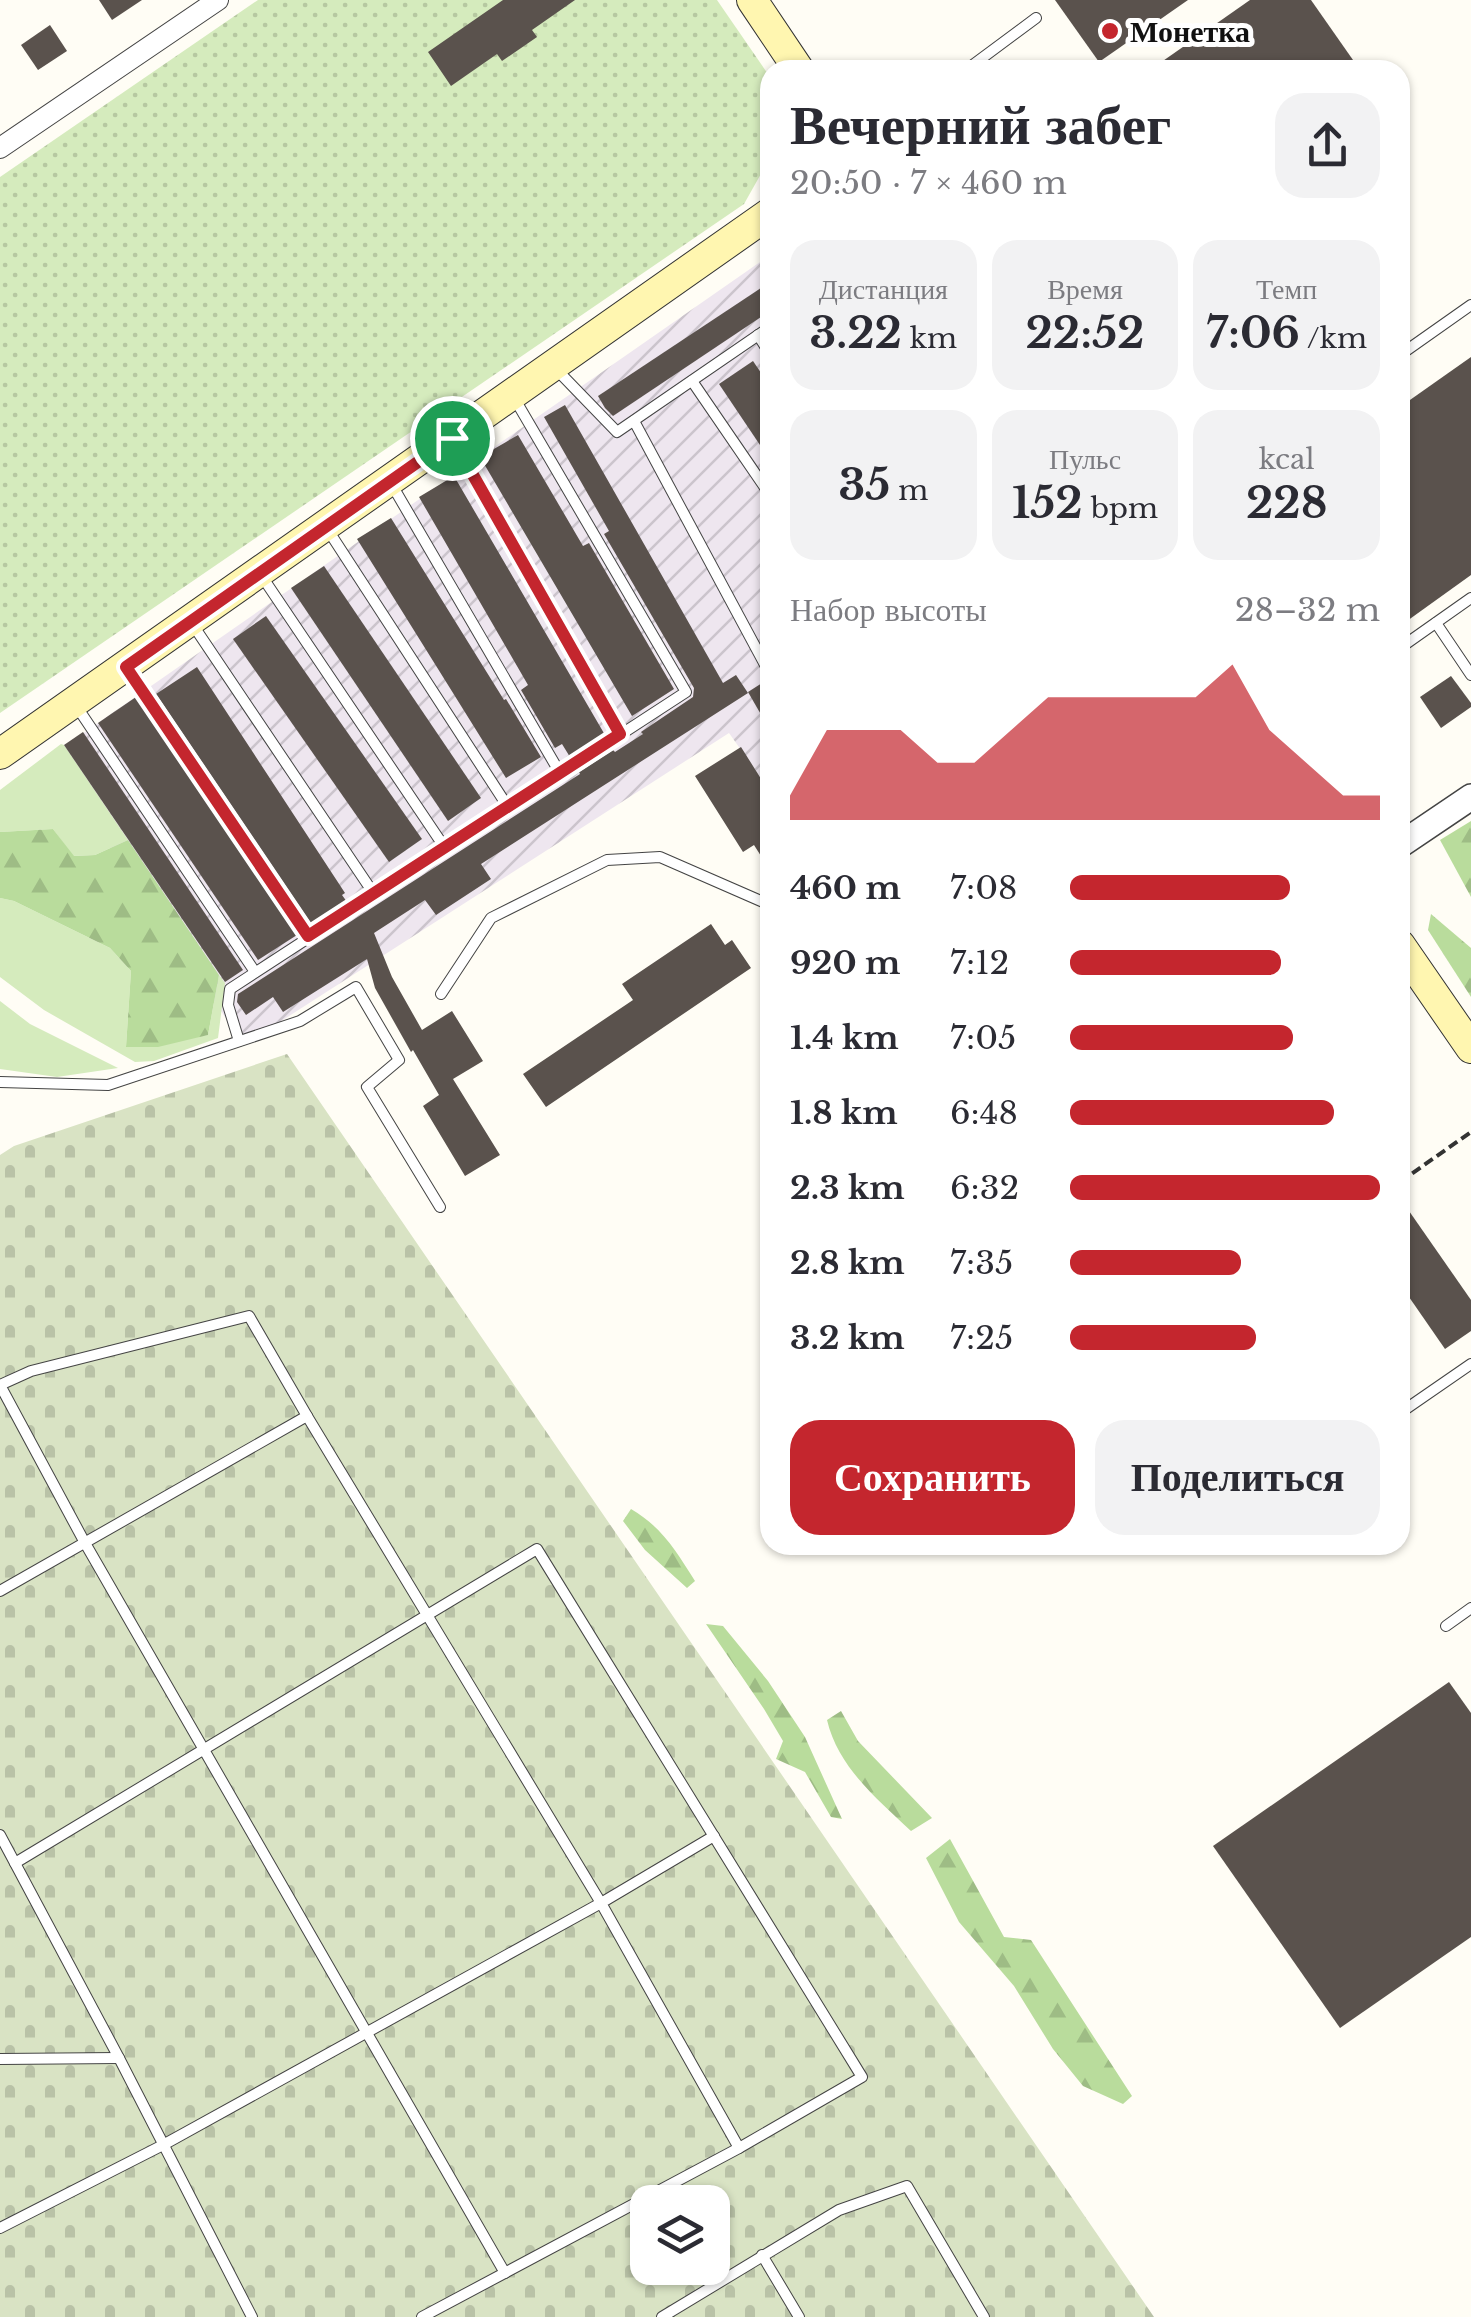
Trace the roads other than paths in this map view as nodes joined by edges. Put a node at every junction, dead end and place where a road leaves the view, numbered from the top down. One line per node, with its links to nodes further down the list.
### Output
1 (218, 0): 6 (street)
2 (752, 0): 4 (main road)
3 (1036, 18): 5 (lane)
4 (792, 60)
5 (979, 60)
6 (0, 148)
7 (760, 220): 12 (main road)
8 (1471, 305): 11 (lane)
9 (758, 335): 10 (lane); 13 (lane)
10 (760, 338)
11 (1410, 348)
12 (553, 366): 14 (main road); 15 (lane)
13 (692, 381): 15 (lane); 17 (lane)
14 (512, 395): 16 (main road); 29 (lane)
15 (634, 421): 25 (lane)
16 (452, 438): 18 (main road); 29 (lane)
17 (760, 480)
18 (390, 481): 19 (main road); 31 (lane)
19 (325, 527): 20 (main road); 33 (lane)
20 (259, 573): 22 (main road); 35 (lane)
21 (1471, 598): 23 (lane)
22 (190, 622): 26 (main road); 36 (lane)
23 (1436, 623): 24 (lane); 27 (lane)
24 (1410, 641)
25 (760, 655)
26 (126, 667): 28 (main road); 38 (lane)
27 (1471, 675)
28 (74, 704): 30 (main road); 40 (lane)
29 (620, 734): 31 (lane)
30 (0, 754)
31 (560, 773): 33 (lane)
32 (1471, 798): 34 (street)
33 (508, 807): 35 (lane)
34 (1410, 839)
35 (446, 848): 36 (lane)
36 (374, 894): 38 (lane)
37 (760, 901): 41 (lane)
38 (308, 936): 40 (lane)
39 (1410, 960): 43 (main road)
40 (254, 972): 42 (lane)
41 (442, 994)
42 (240, 1041): 44 (lane); 45 (lane)
43 (1471, 1048)
44 (0, 1082)
45 (440, 1207)
46 (1471, 1364): 47 (lane)
47 (1410, 1406)
48 (306, 1416): 49 (lane); 49 (lane); 52 (lane)
49 (85, 1543): 50 (lane); 54 (lane)
50 (0, 1591)
51 (1471, 1608): 53 (lane)
52 (427, 1616): 54 (lane); 56 (lane); 58 (lane)
53 (1446, 1626)
54 (204, 1750): 57 (lane); 59 (lane)
55 (0, 1835): 57 (lane)
56 (714, 1836): 58 (lane); 63 (lane)
57 (15, 1863): 60 (lane)
58 (601, 1903): 59 (lane); 63 (lane)
59 (366, 2032): 62 (lane); 66 (lane)
60 (119, 2058): 61 (lane); 62 (lane)
61 (0, 2059)
62 (163, 2145): 64 (lane); 67 (lane)
63 (739, 2148): 66 (lane)
64 (0, 2228)
65 (762, 2255): 69 (lane); 70 (lane); 71 (lane)
66 (505, 2273): 68 (lane)
67 (252, 2317)
68 (422, 2317)
69 (662, 2317)
70 (799, 2317)
71 (984, 2317)

